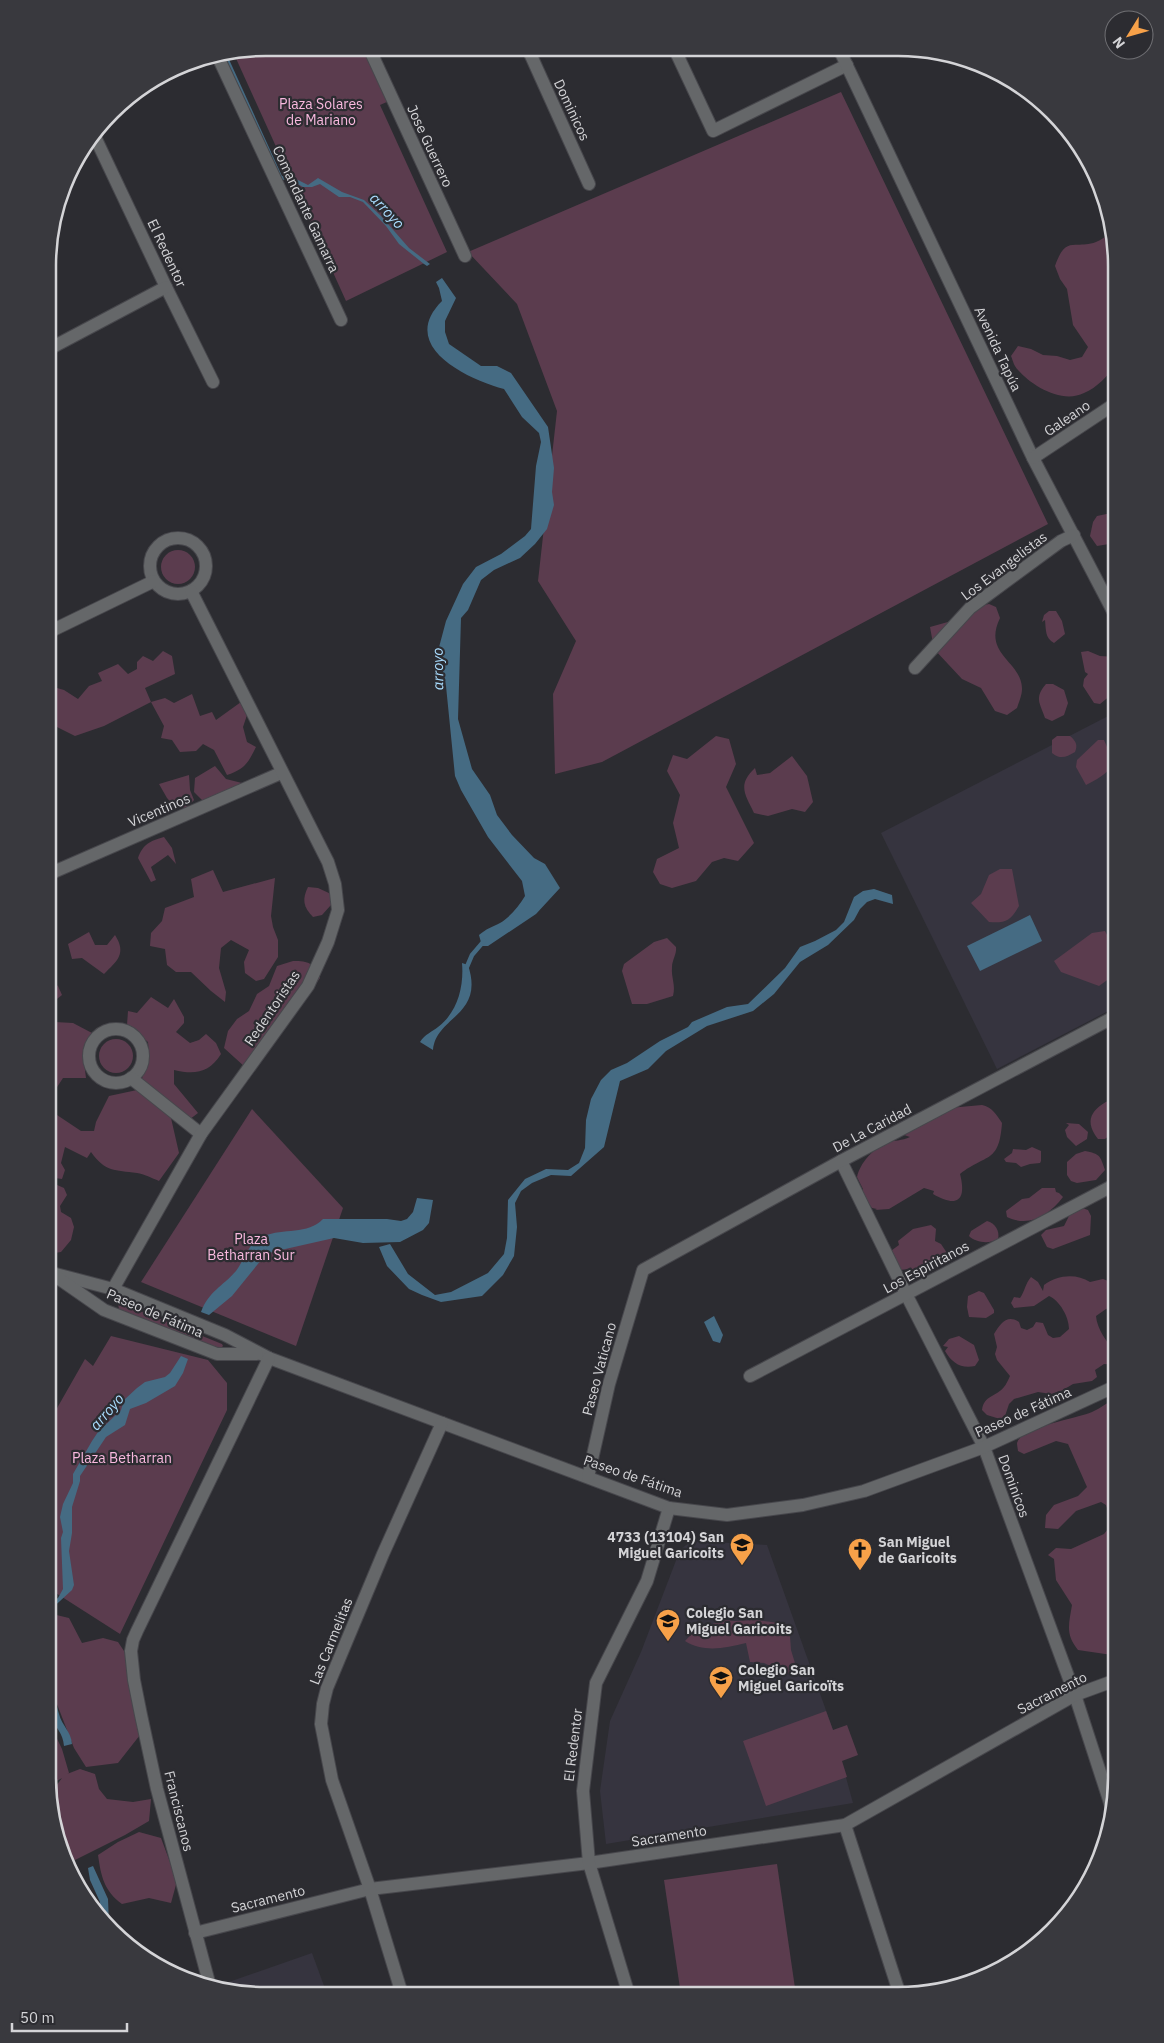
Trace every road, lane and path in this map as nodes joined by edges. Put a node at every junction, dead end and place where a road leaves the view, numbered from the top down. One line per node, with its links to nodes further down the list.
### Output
1 (373, 56): 9 (street, Jose Guerrero)
2 (531, 56): 8 (street, Dominicos)
3 (678, 56): 6 (street)
4 (842, 56): 6 (street, Avenida Tapúa)
5 (220, 61): 11 (street, Comandante Gamarra)
6 (847, 66): 15 (street, Avenida Tapúa)
7 (98, 142): 10 (street, El Redentor)
8 (589, 184)
9 (465, 256)
10 (166, 287): 12 (street); 13 (street, El Redentor)
11 (341, 320)
12 (56, 345)
13 (213, 382)
14 (1108, 408): 15 (street, Galeano)
15 (1033, 458): 16 (street, Avenida Tapúa)
16 (1074, 535): 19 (street, Avenida Tapúa); 21 (street, Los Evangelistas)
17 (154, 581): 18 (street); 18 (street); 20 (street)
18 (191, 591): 22 (street, Redentoristas)
19 (1108, 601)
20 (56, 629)
21 (915, 668)
22 (281, 773): 23 (street, Vicentinos); 26 (street, Redentoristas)
23 (56, 871)
24 (1108, 1020): 27 (street, De La Caridad)
25 (131, 1078): 25 (street); 26 (street)
26 (201, 1134): 32 (street, Redentoristas)
27 (842, 1161): 29 (street, De La Caridad); 33 (street, Dominicos)
28 (1108, 1188): 33 (street, Los Espiritanos)
29 (643, 1270): 39 (street, Paseo Vaticano)
30 (56, 1275): 32 (street, Paseo de Fátima)
31 (56, 1278): 34 (street, Paseo de Fátima)
32 (114, 1290): 34 (street, Paseo de Fátima)
33 (906, 1294): 35 (street, Los Espiritanos); 38 (street, Dominicos)
34 (263, 1356): 37 (street, Paseo de Fátima); 47 (street, Franciscanos)
35 (750, 1376)
36 (1108, 1390): 38 (street, Paseo de Fátima)
37 (442, 1423): 39 (street, Paseo de Fátima); 46 (street, Las Carmelitas)
38 (984, 1447): 40 (street, Paseo de Fátima); 42 (street, Dominicos)
39 (588, 1477): 40 (street, Paseo de Fátima)
40 (669, 1508): 45 (street, El Redentor)
41 (1108, 1683): 42 (street, Sacramento)
42 (1075, 1695): 43 (street, Dominicos); 44 (street, Sacramento)
43 (1107, 1793)
44 (845, 1825): 45 (street, Sacramento); 51 (street)
45 (589, 1863): 46 (street, Sacramento); 50 (street, El Redentor)
46 (370, 1889): 47 (street, Sacramento); 49 (street, Las Carmelitas)
47 (195, 1933): 48 (street, Franciscanos)
48 (208, 1979)
49 (400, 1987)
50 (626, 1987)
51 (897, 1987)

